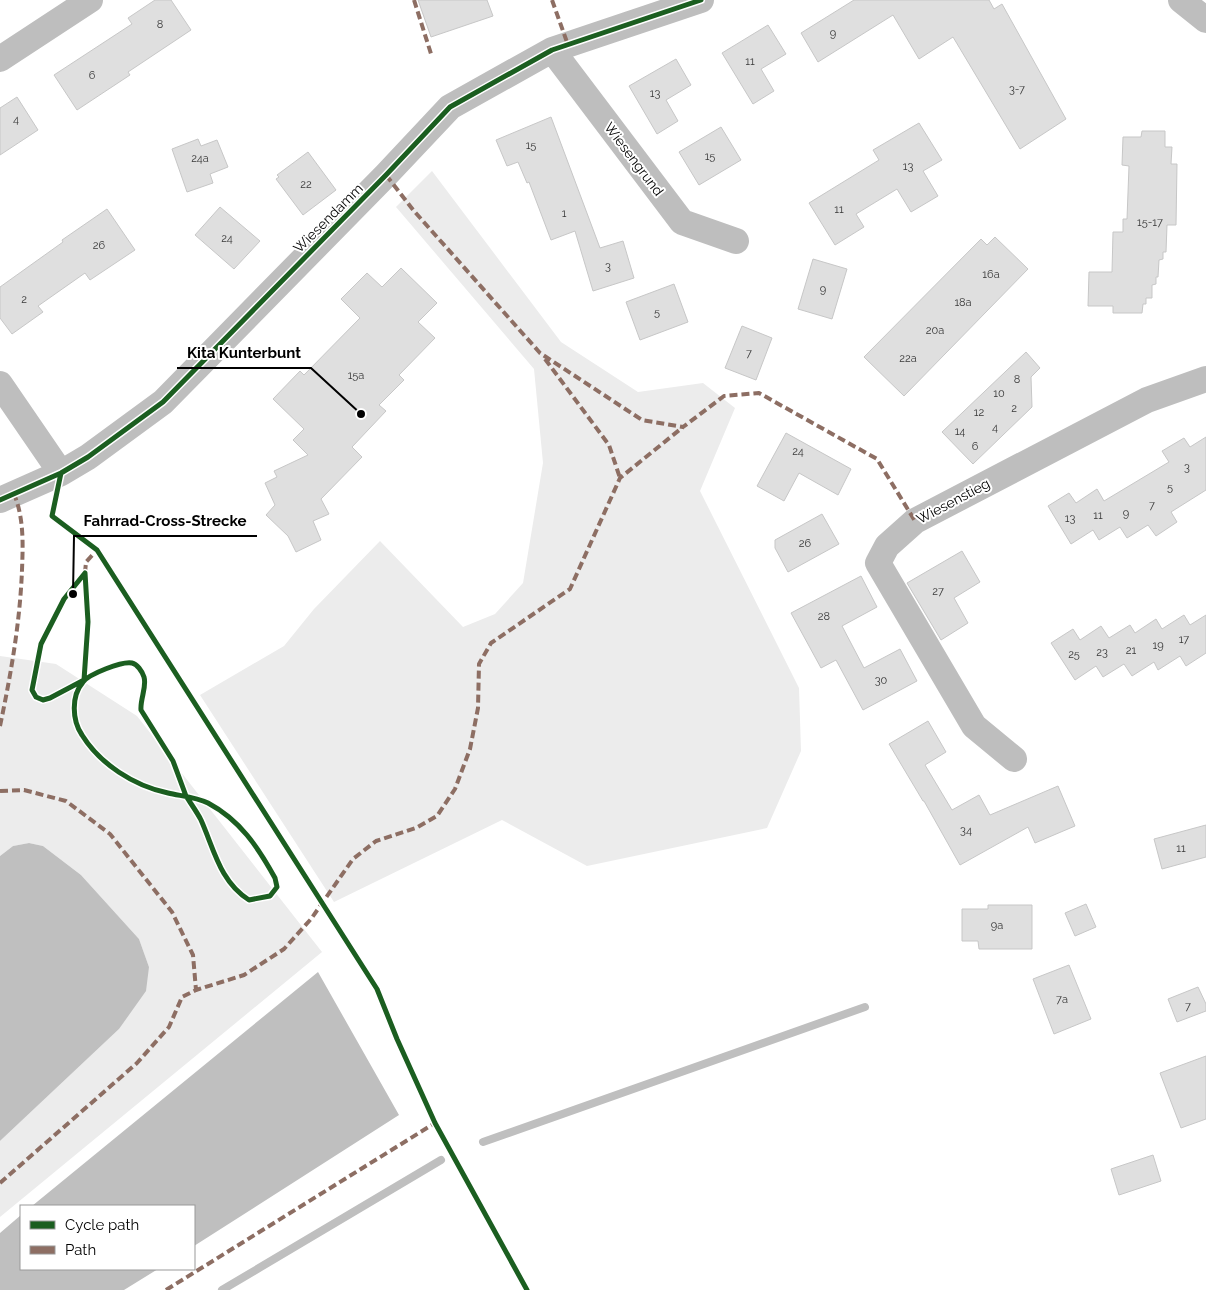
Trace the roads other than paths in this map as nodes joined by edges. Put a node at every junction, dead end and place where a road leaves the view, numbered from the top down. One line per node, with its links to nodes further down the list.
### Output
1 (90, 0): 6 (street)
2 (701, 0): 5 (street, Wiesendamm)
3 (1181, 0): 4 (street)
4 (1206, 20)
5 (552, 50): 7 (street, Wiesengrund); 10 (street, Wiesendamm)
6 (0, 59)
7 (736, 241)
8 (1206, 378): 12 (street, Wiesenstieg)
9 (0, 384): 10 (street)
10 (62, 473): 11 (street, Wiesendamm)
11 (0, 500)
12 (1014, 759)

